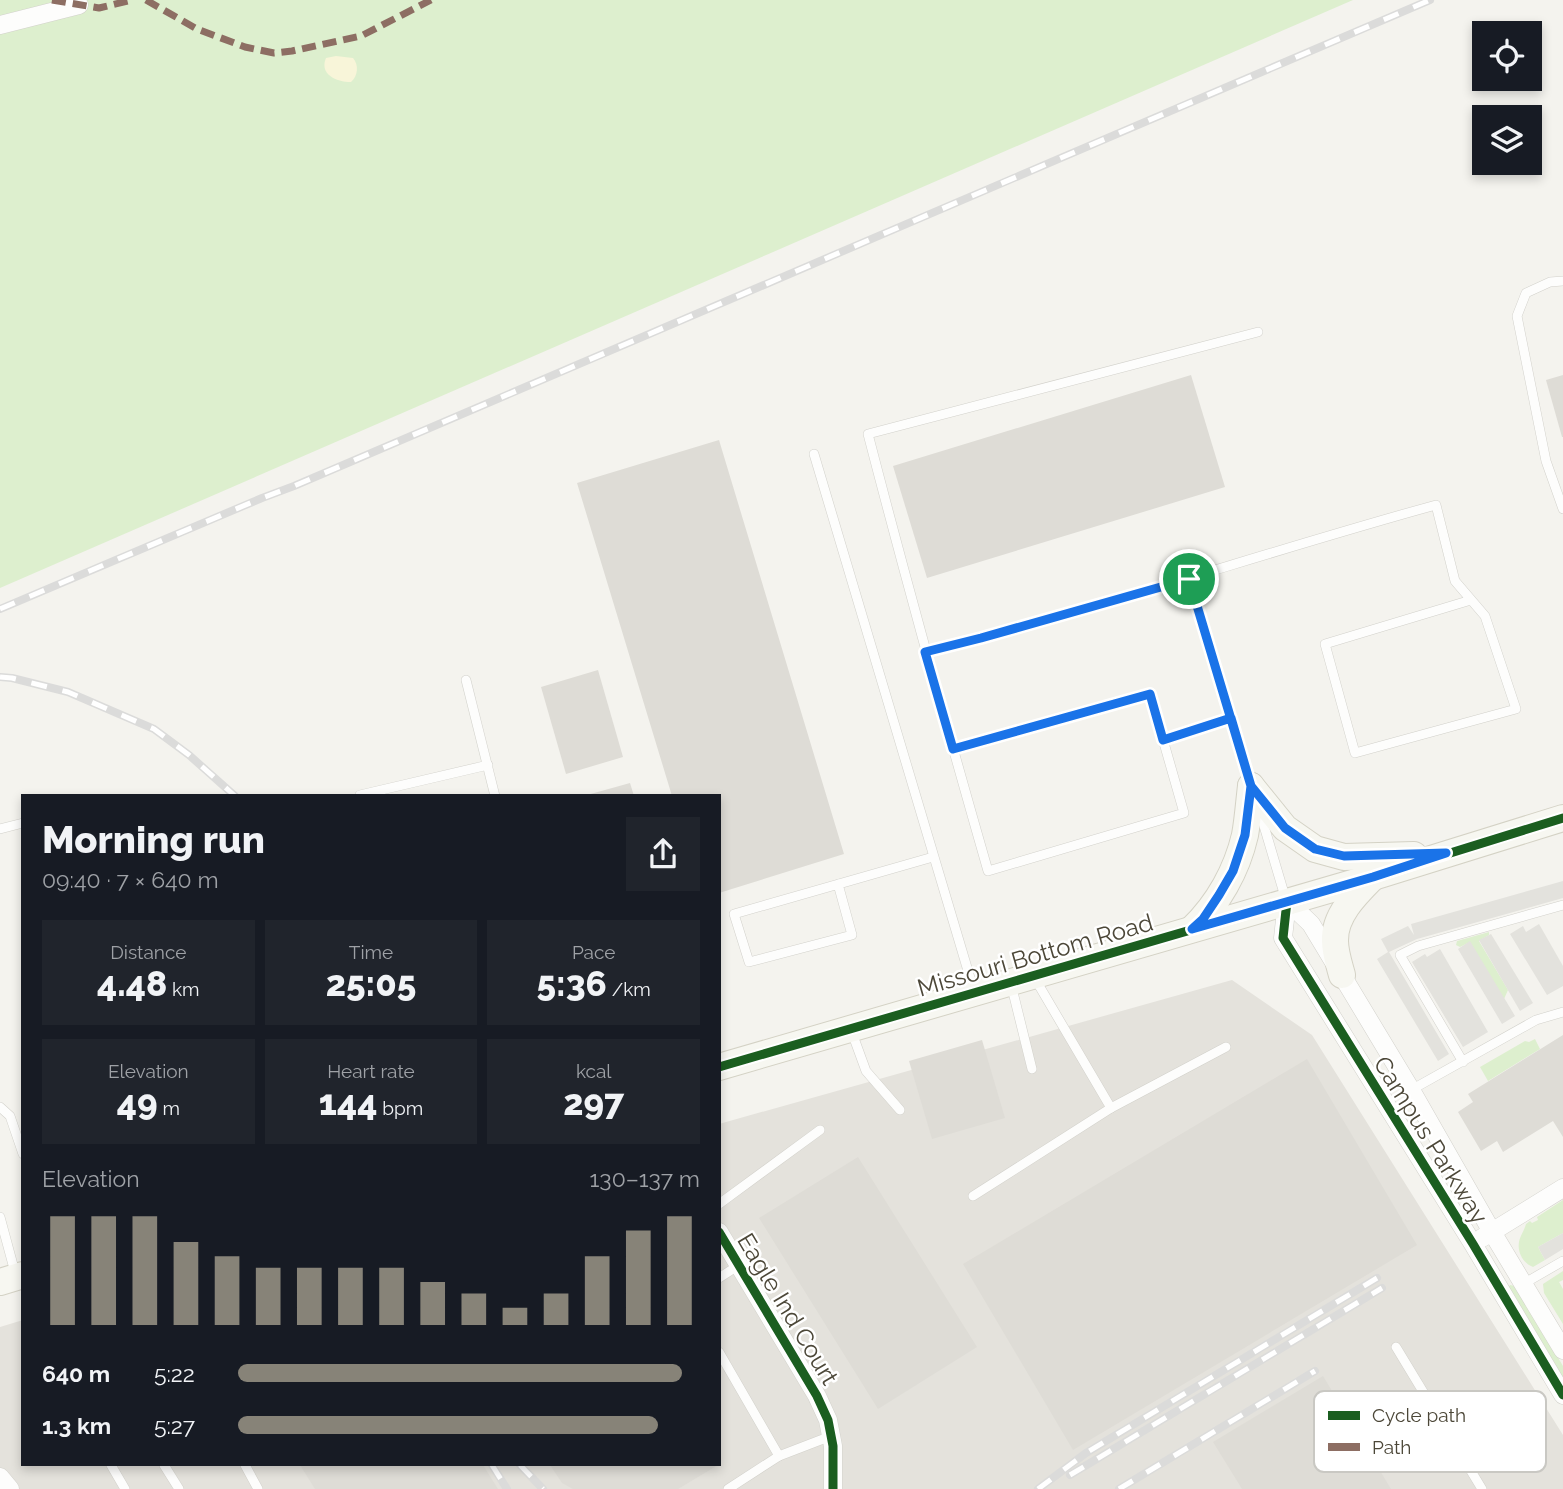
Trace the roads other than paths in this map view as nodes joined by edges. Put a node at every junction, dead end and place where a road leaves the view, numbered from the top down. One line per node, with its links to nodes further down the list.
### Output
1 (79, 5): 2 (street)
2 (0, 25)
3 (1563, 281): 6 (lane)
4 (1258, 332): 9 (lane)
5 (814, 454): 22 (lane)
6 (1563, 509)
7 (1189, 579): 8 (lane); 9 (lane); 11 (lane)
8 (1471, 600): 8 (lane)
9 (925, 652): 13 (lane)
10 (466, 680): 14 (lane)
11 (1231, 718): 12 (lane); 15 (lane)
12 (1163, 740): 13 (lane); 13 (lane)
13 (953, 749)
14 (488, 765): 16 (lane); 17 (lane)
15 (1251, 786): 21 (street); 25 (lane); 27 (street)
16 (364, 794)
17 (495, 794)
18 (1563, 818): 21 (street, Missouri Bottom Road)
19 (21, 824): 20 (lane)
20 (0, 829)
21 (1446, 853): 23 (street, Missouri Bottom Road)
22 (933, 857): 24 (lane); 30 (lane)
23 (1373, 877): 25 (street, Missouri Bottom Road); 28 (street)
24 (838, 884): 24 (lane)
25 (1287, 901): 27 (street, Missouri Bottom Road); 28 (street, Campus Parkway); 49 (street, Campus Parkway)
26 (1563, 905): 34 (lane)
27 (1192, 929): 29 (street, Missouri Bottom Road)
28 (1342, 975): 37 (street, Campus Parkway)
29 (1022, 979): 30 (street, Missouri Bottom Road); 36 (lane); 39 (lane)
30 (974, 992): 32 (street, Missouri Bottom Road)
31 (1563, 1012): 34 (lane)
32 (850, 1029): 35 (street, Missouri Bottom Road); 40 (lane)
33 (1226, 1047): 39 (lane)
34 (1463, 1062): 37 (lane)
35 (721, 1066)
36 (1032, 1069)
37 (1411, 1090): 47 (street, Campus Parkway)
38 (0, 1107): 42 (lane)
39 (1111, 1108): 44 (lane)
40 (900, 1110)
41 (820, 1130): 45 (lane)
42 (19, 1132)
43 (1563, 1188): 47 (street)
44 (973, 1196)
45 (721, 1203)
46 (0, 1217): 53 (lane)
47 (1492, 1232): 49 (street); 54 (street, Campus Parkway)
48 (721, 1235): 51 (street, Eagle Ind Court)
49 (1473, 1244): 59 (street, Campus Parkway)
50 (1563, 1261): 54 (lane)
51 (739, 1265): 52 (lane); 60 (street, Eagle Ind Court)
52 (721, 1277)
53 (13, 1278)
54 (1523, 1284): 56 (street, Campus Parkway)
55 (1396, 1347): 58 (lane)
56 (1563, 1350)
57 (721, 1355): 61 (lane)
58 (1423, 1391)
59 (1563, 1395)
60 (831, 1436): 61 (lane); 72 (street, Eagle Ind Court)
61 (779, 1456): 71 (lane)
62 (112, 1466): 68 (lane)
63 (165, 1466): 69 (lane)
64 (246, 1466): 70 (lane)
65 (1472, 1472): 73 (lane)
66 (0, 1477): 67 (street)
67 (10, 1489)
68 (125, 1489)
69 (179, 1489)
70 (258, 1489)
71 (728, 1489)
72 (833, 1489)
73 (1482, 1489)

